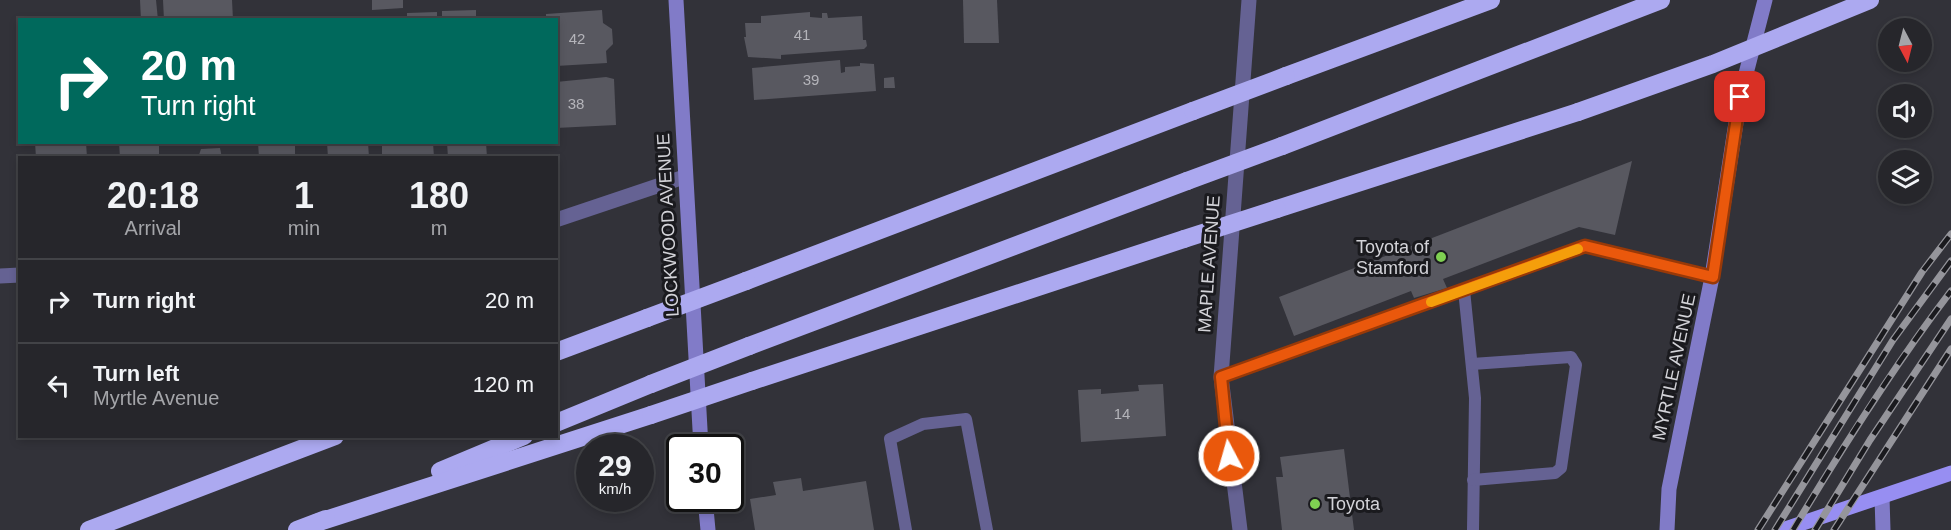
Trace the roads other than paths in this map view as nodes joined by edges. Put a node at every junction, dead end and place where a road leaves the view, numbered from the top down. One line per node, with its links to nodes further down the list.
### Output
1 (676, 0): 7 (street, LOCKWOOD AVENUE)
2 (1249, 0): 15 (street, MAPLE AVENUE)
3 (1491, 0): 13 (highway, bridge)
4 (1661, 0): 16 (highway, bridge)
5 (1765, 0): 11 (street, MYRTLE AVENUE)
6 (1870, 0): 24 (highway, bridge)
7 (684, 177): 8 (street); 17 (street, LOCKWOOD AVENUE)
8 (558, 219)
9 (18, 275): 10 (street)
10 (0, 276)
11 (1713, 277): 12 (lane); 32 (street, MYRTLE AVENUE)
12 (1464, 290): 14 (lane); 15 (lane)
13 (558, 351)
14 (1472, 364): 21 (lane); 21 (lane)
15 (1221, 377): 30 (street, MAPLE AVENUE)
16 (558, 422)
17 (700, 434)
18 (330, 438): 25 (highway)
19 (519, 438): 24 (highway)
20 (1951, 473): 22 (main road)
21 (1473, 480): 31 (lane)
22 (1882, 497): 33 (main road); 34 (street)
23 (706, 512): 27 (street)
24 (316, 523): 26 (highway)
25 (89, 530)
26 (297, 530)
27 (708, 530)
28 (906, 530): 29 (lane)
29 (987, 530)
30 (1240, 530)
31 (1473, 530)
32 (1667, 530)
33 (1782, 530)
34 (1883, 530)

